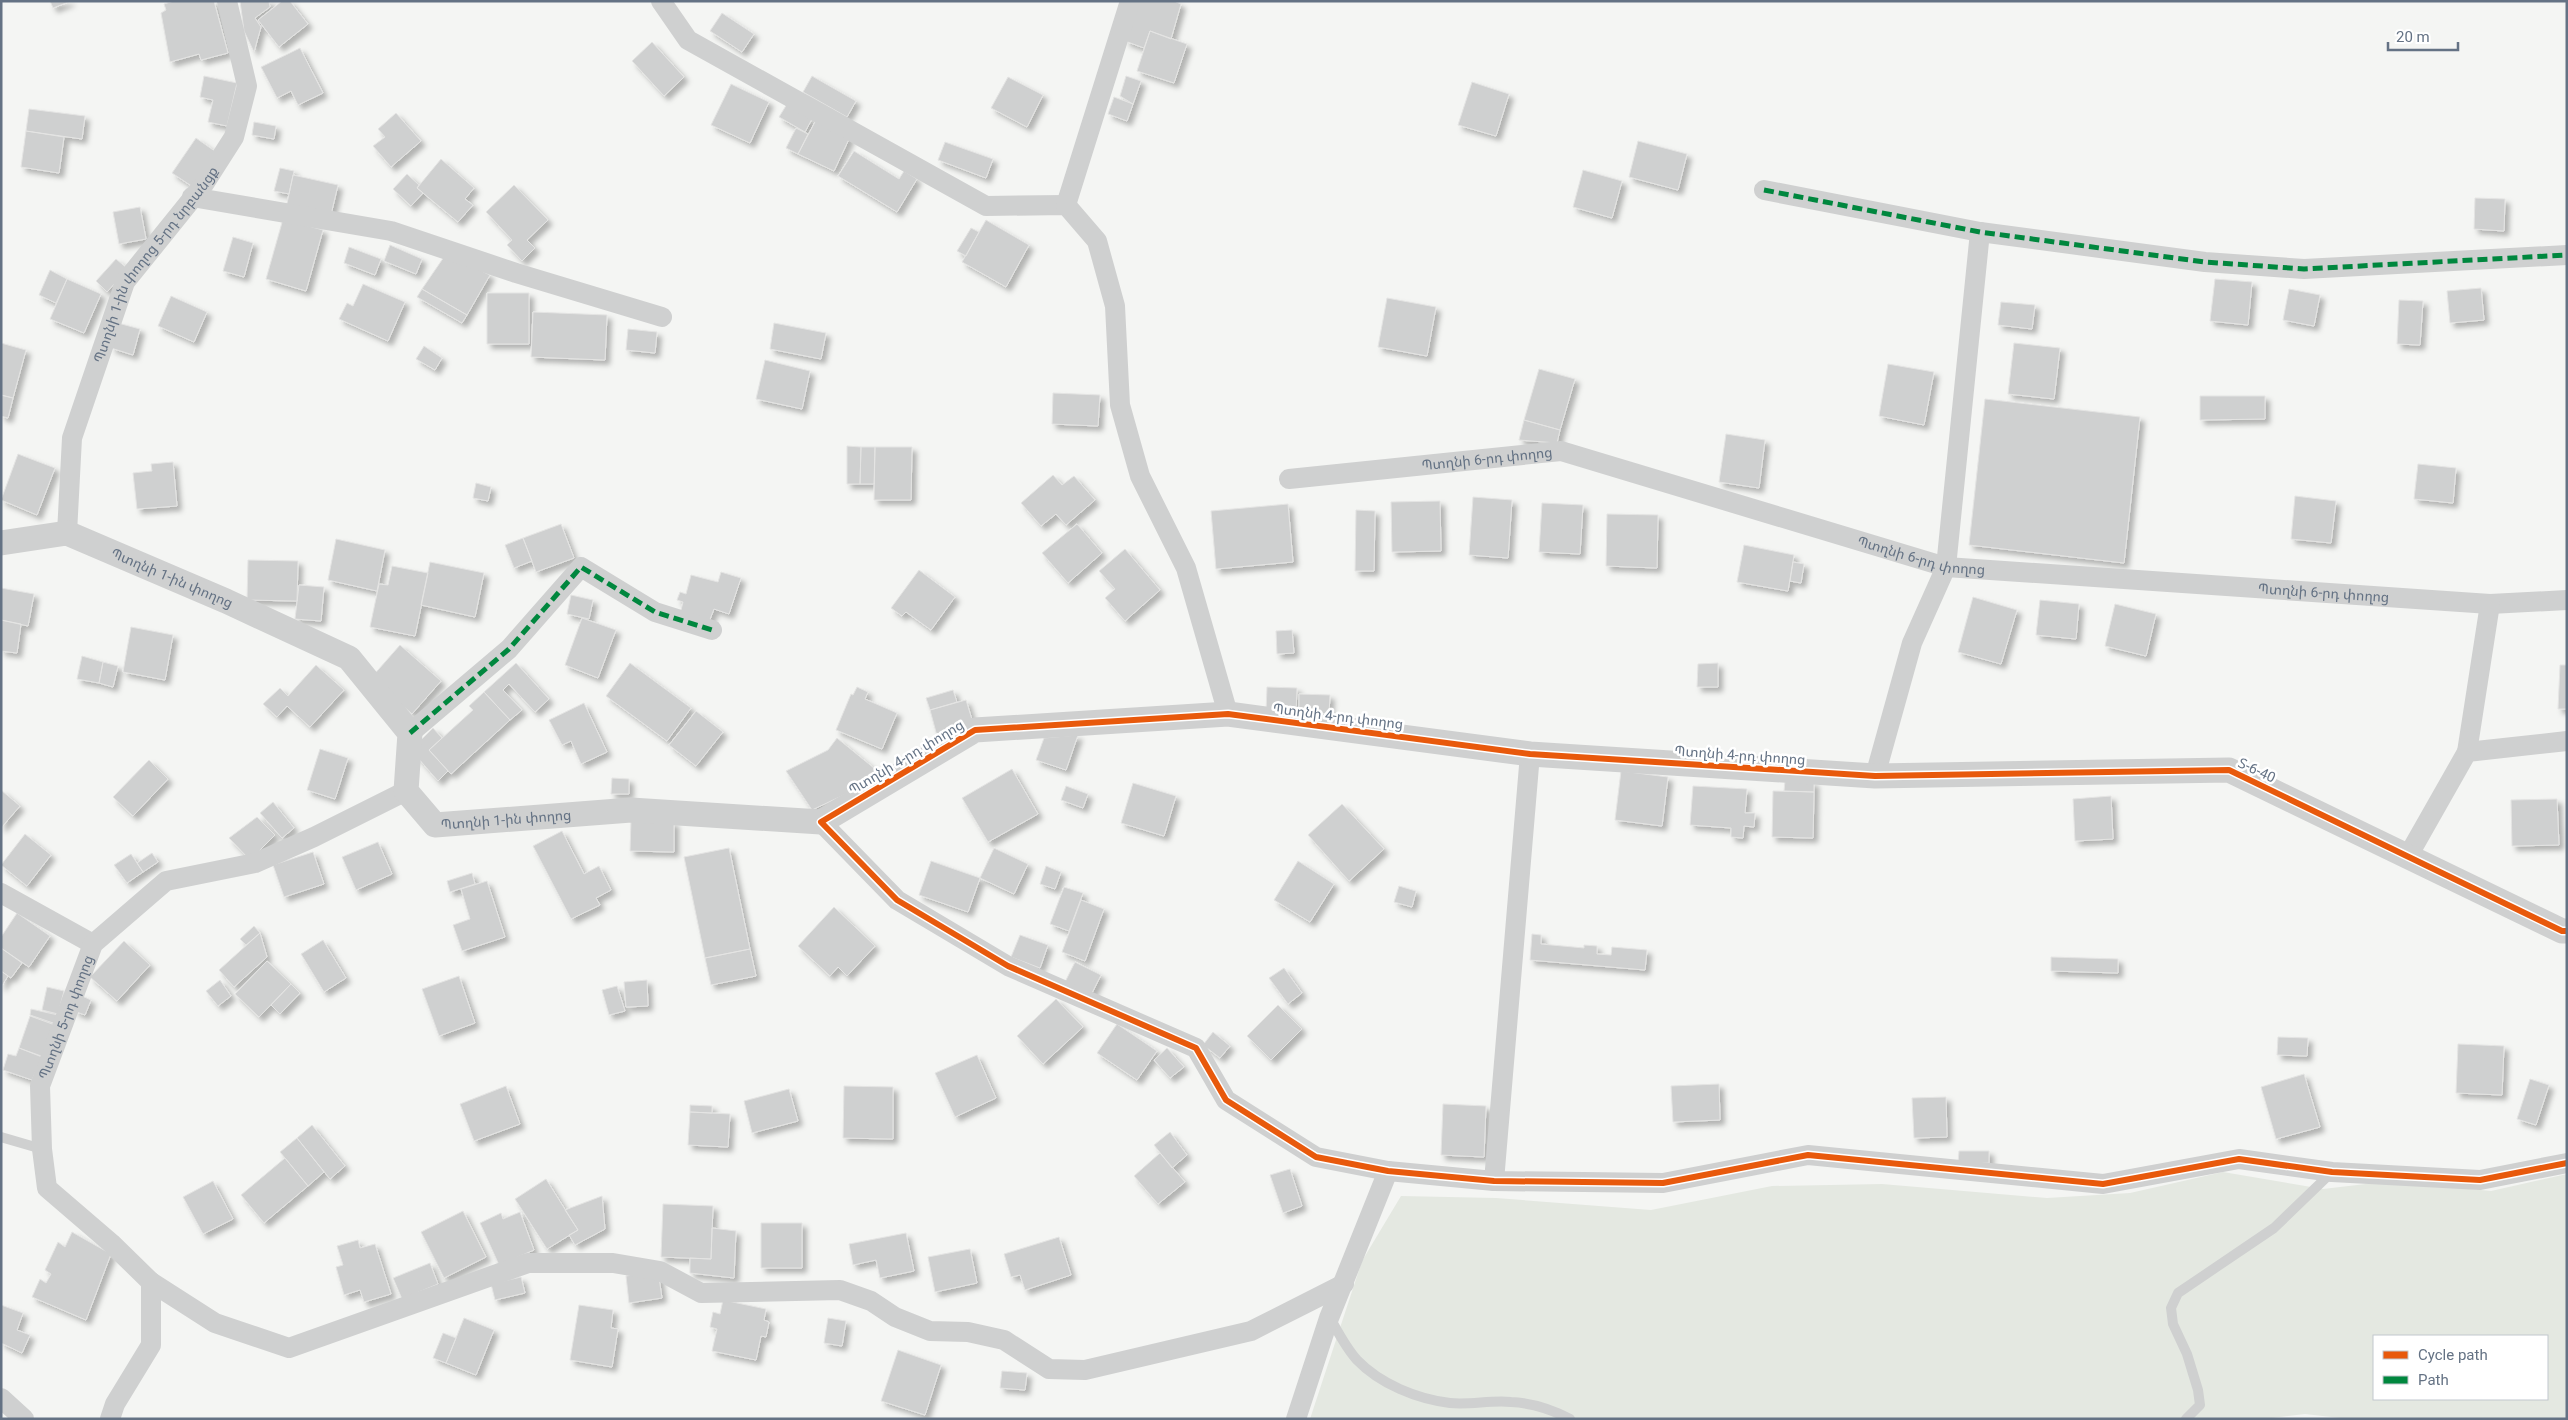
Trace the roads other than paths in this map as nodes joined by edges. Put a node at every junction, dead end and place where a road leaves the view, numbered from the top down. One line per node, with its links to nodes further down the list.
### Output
1 (227, 1): 5 (street, Պտղնի 1-ին փողոց 5-րդ նրբանցք)
2 (661, 1): 6 (street)
3 (1130, 1): 6 (street)
4 (1764, 190): 7 (street)
5 (192, 197): 9 (street); 11 (street, Պտղնի 1-ին փողոց 5-րդ նրբանցք)
6 (1066, 205): 17 (street)
7 (1980, 232): 8 (street); 13 (street)
8 (2567, 255)
9 (662, 317)
10 (1289, 479): 13 (street, Պտղնի 6-րդ փողոց)
11 (67, 533): 12 (street); 18 (street, Պտղնի 1-ին փողոց)
12 (1, 544)
13 (1946, 567): 15 (street, Պտղնի 6-րդ փողոց); 22 (street)
14 (2567, 600): 15 (street, Պտղնի 6-րդ փողոց)
15 (2490, 604): 20 (street)
16 (712, 630): 18 (street)
17 (1228, 714): 21 (street, Պտղնի 4-րդ փողոց / Տ-6-40); 24 (street, Պտղնի 4-րդ փողոց / Տ-6-40)
18 (410, 733): 23 (street)
19 (2567, 741): 20 (street)
20 (2467, 752): 25 (street)
21 (1530, 754): 22 (street, Պտղնի 4-րդ փողոց / Տ-6-40); 34 (street)
22 (1875, 776): 25 (street, Տ-6-40 / Տ-6-40)
23 (406, 791): 24 (street, Պտղնի 1-ին փողոց); 28 (street, Պտղնի 5-րդ փողոց)
24 (821, 822): 32 (street)
25 (2408, 856): 27 (street, Տ-6-40 / Տ-6-40)
26 (1, 893): 28 (street)
27 (2567, 931)
28 (93, 944): 30 (street, Պտղնի 5-րդ փողոց)
29 (1, 1137): 30 (lane)
30 (42, 1150): 35 (street, Պտղնի 5-րդ փողոց)
31 (2567, 1163): 33 (street)
32 (1388, 1171): 34 (street); 36 (street)
33 (2332, 1172): 34 (street); 43 (lane)
34 (1494, 1181)
35 (151, 1282): 36 (street, Պտղնի 5-րդ փողոց); 40 (street)
36 (1344, 1284): 37 (street)
37 (1329, 1318): 41 (street); 42 (lane)
38 (1, 1398): 39 (street)
39 (24, 1419)
40 (110, 1419)
41 (1296, 1419)
42 (1570, 1419)
43 (2186, 1419)

